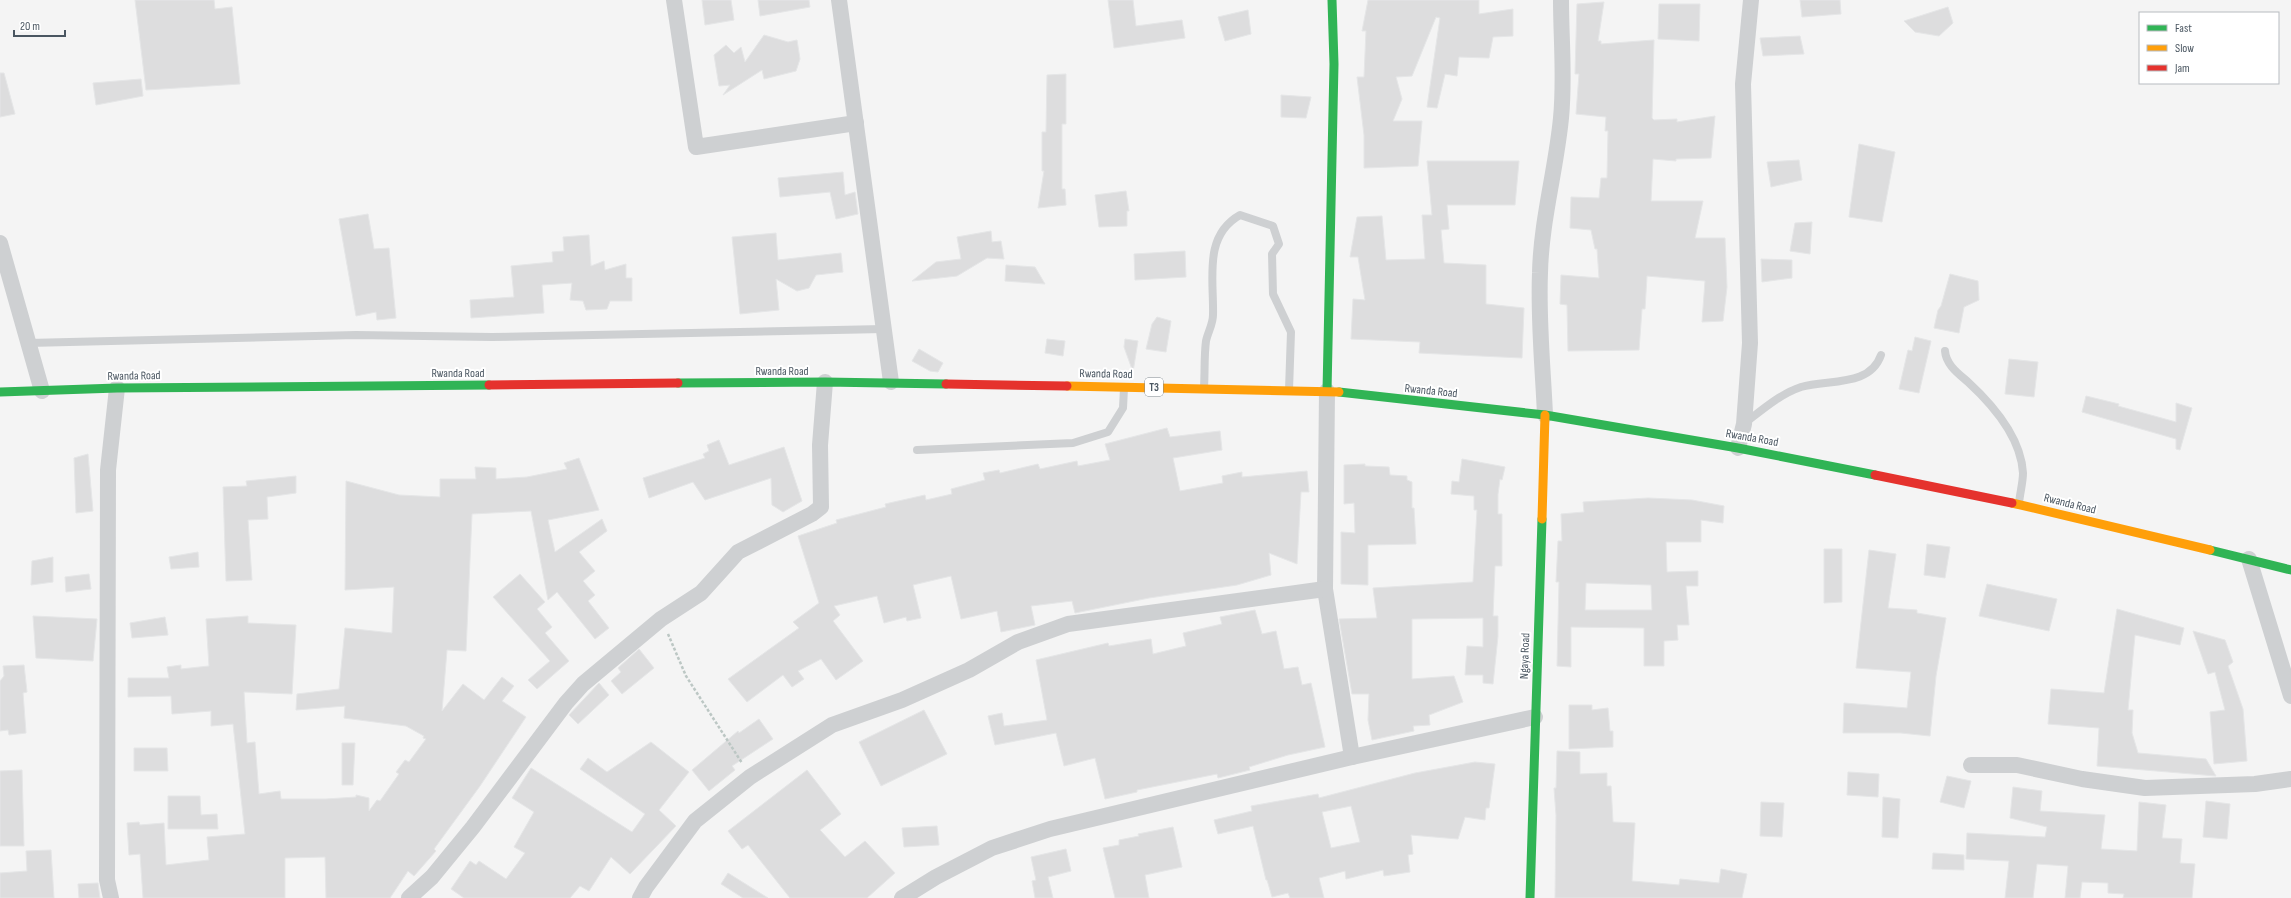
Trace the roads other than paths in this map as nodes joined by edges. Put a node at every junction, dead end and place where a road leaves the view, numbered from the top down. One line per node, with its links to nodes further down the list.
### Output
1 (674, 0): 6 (street)
2 (839, 0): 6 (street)
3 (1332, 0): 20 (main road)
4 (1561, 0): 21 (street)
5 (1751, 0): 22 (street)
6 (856, 124): 8 (street)
7 (0, 242): 9 (street)
8 (884, 329): 9 (lane); 13 (street)
9 (28, 343): 18 (street)
10 (1945, 351): 25 (lane)
11 (1881, 355): 22 (lane)
12 (825, 382): 13 (main road, Rwanda Road / T3); 15 (main road, Rwanda Road / T3); 35 (street)
13 (891, 382): 14 (main road, Rwanda Road / T3)
14 (1124, 387): 16 (main road, Rwanda Road / T3); 24 (lane)
15 (117, 388): 18 (main road, Rwanda Road / T3); 34 (street)
16 (1204, 388): 17 (main road, Rwanda Road / T3); 17 (lane)
17 (1289, 390): 20 (main road, Rwanda Road / T3)
18 (42, 391): 19 (main road, Rwanda Road / T3)
19 (0, 392)
20 (1327, 392): 21 (main road, Rwanda Road / T3); 28 (street)
21 (1545, 416): 23 (main road, Rwanda Road / T3); 30 (main road, Ngaya Road)
22 (1744, 424): 23 (street)
23 (1738, 448): 25 (main road, Rwanda Road / T3)
24 (917, 450)
25 (2019, 504): 26 (main road, Rwanda Road / T3)
26 (2249, 559): 27 (main road, Rwanda Road / T3); 29 (street)
27 (2291, 570)
28 (1325, 589): 31 (street); 36 (street)
29 (2291, 696)
30 (1535, 717): 31 (street); 38 (main road, Ngaya Road)
31 (1352, 757): 37 (street)
32 (1971, 765): 33 (street)
33 (2291, 779)
34 (110, 898)
35 (409, 898)
36 (640, 898)
37 (902, 898)
38 (1530, 898)

